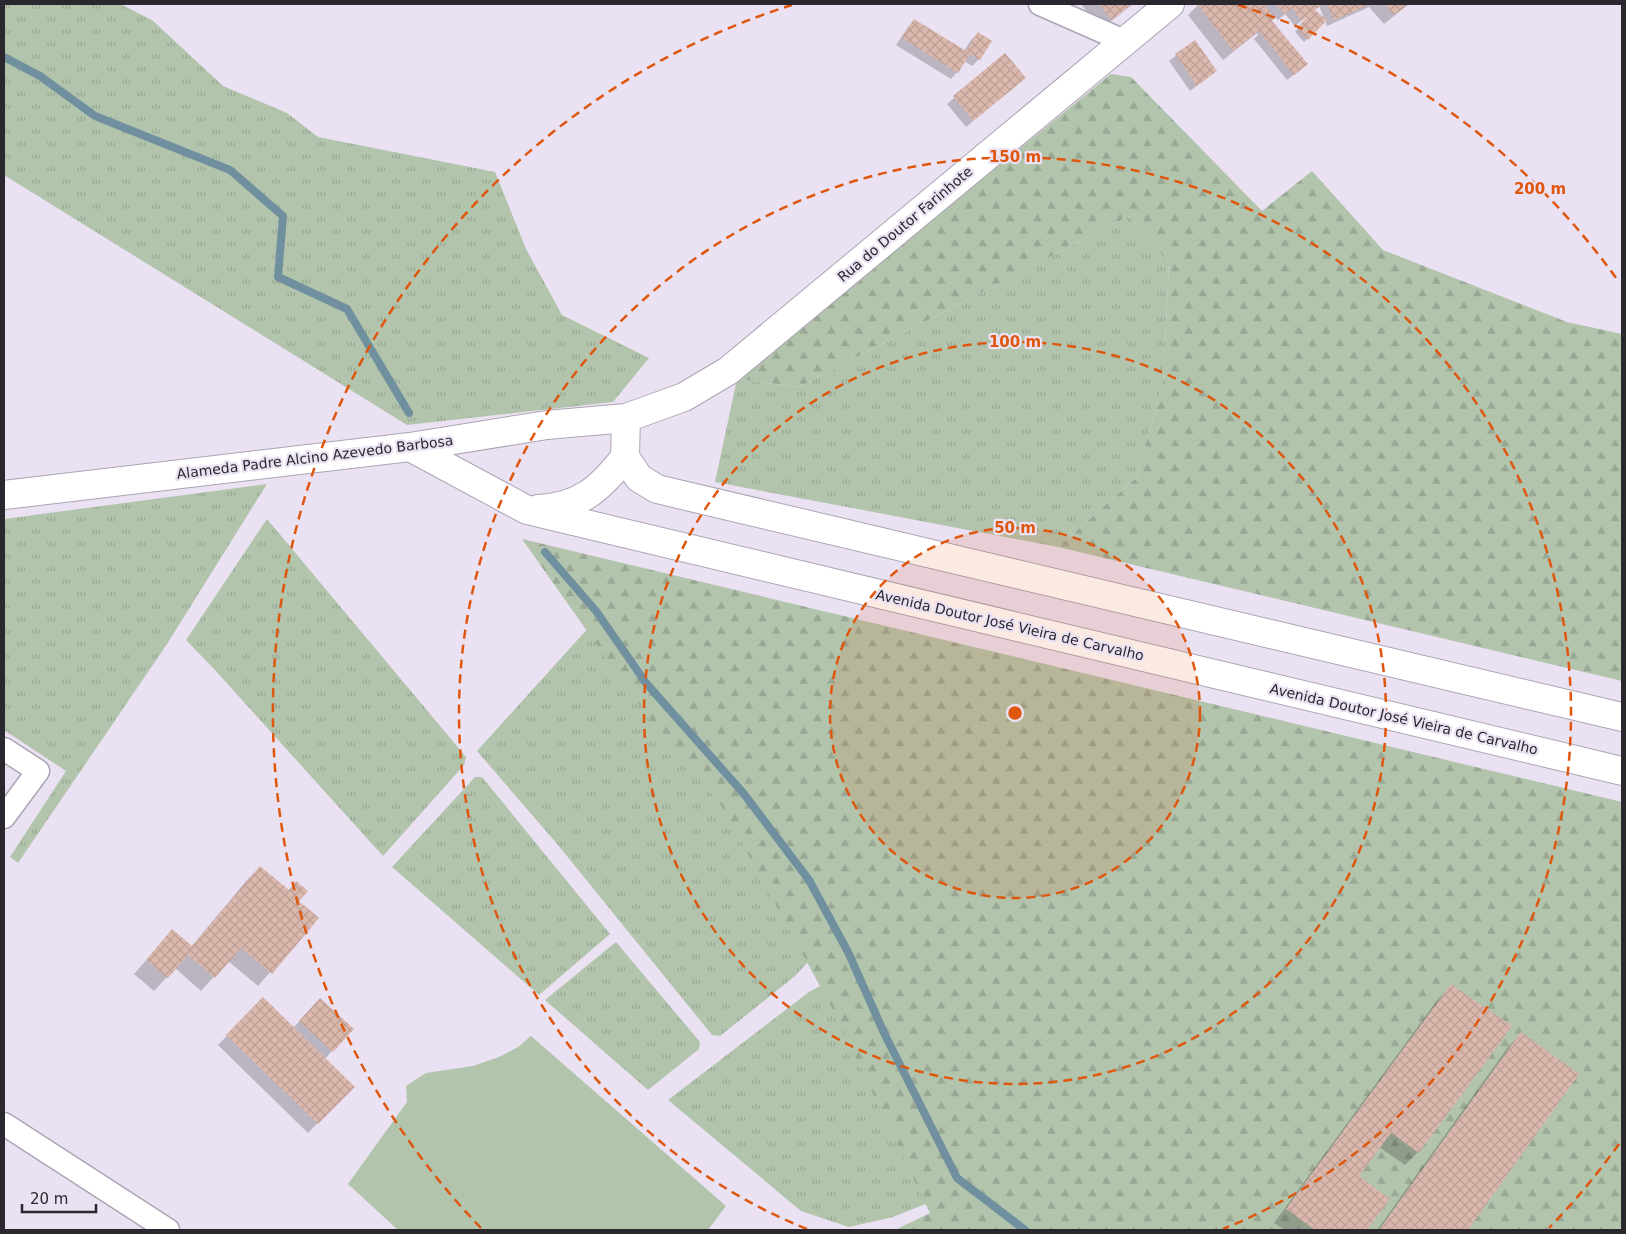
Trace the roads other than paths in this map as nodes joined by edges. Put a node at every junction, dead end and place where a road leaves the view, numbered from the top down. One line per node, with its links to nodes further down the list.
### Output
1 (1040, 4): 3 (street)
2 (1170, 4): 3 (street, Rua do Doutor Farinhote)
3 (1124, 41): 4 (street, Rua do Doutor Farinhote)
4 (626, 418): 5 (street, Alameda Padre Alcino Azevedo Barbosa); 6 (street)
5 (410, 446): 7 (street, Alameda Padre Alcino Azevedo Barbosa); 8 (street, Avenida Doutor José Vieira de Carvalho)
6 (624, 457): 8 (street); 9 (street)
7 (4, 495)
8 (527, 510): 11 (street, Avenida Doutor José Vieira de Carvalho)
9 (1622, 717)
10 (4, 749): 12 (street)
11 (1622, 771)
12 (4, 818)
13 (4, 1124): 14 (street)
14 (168, 1230)

